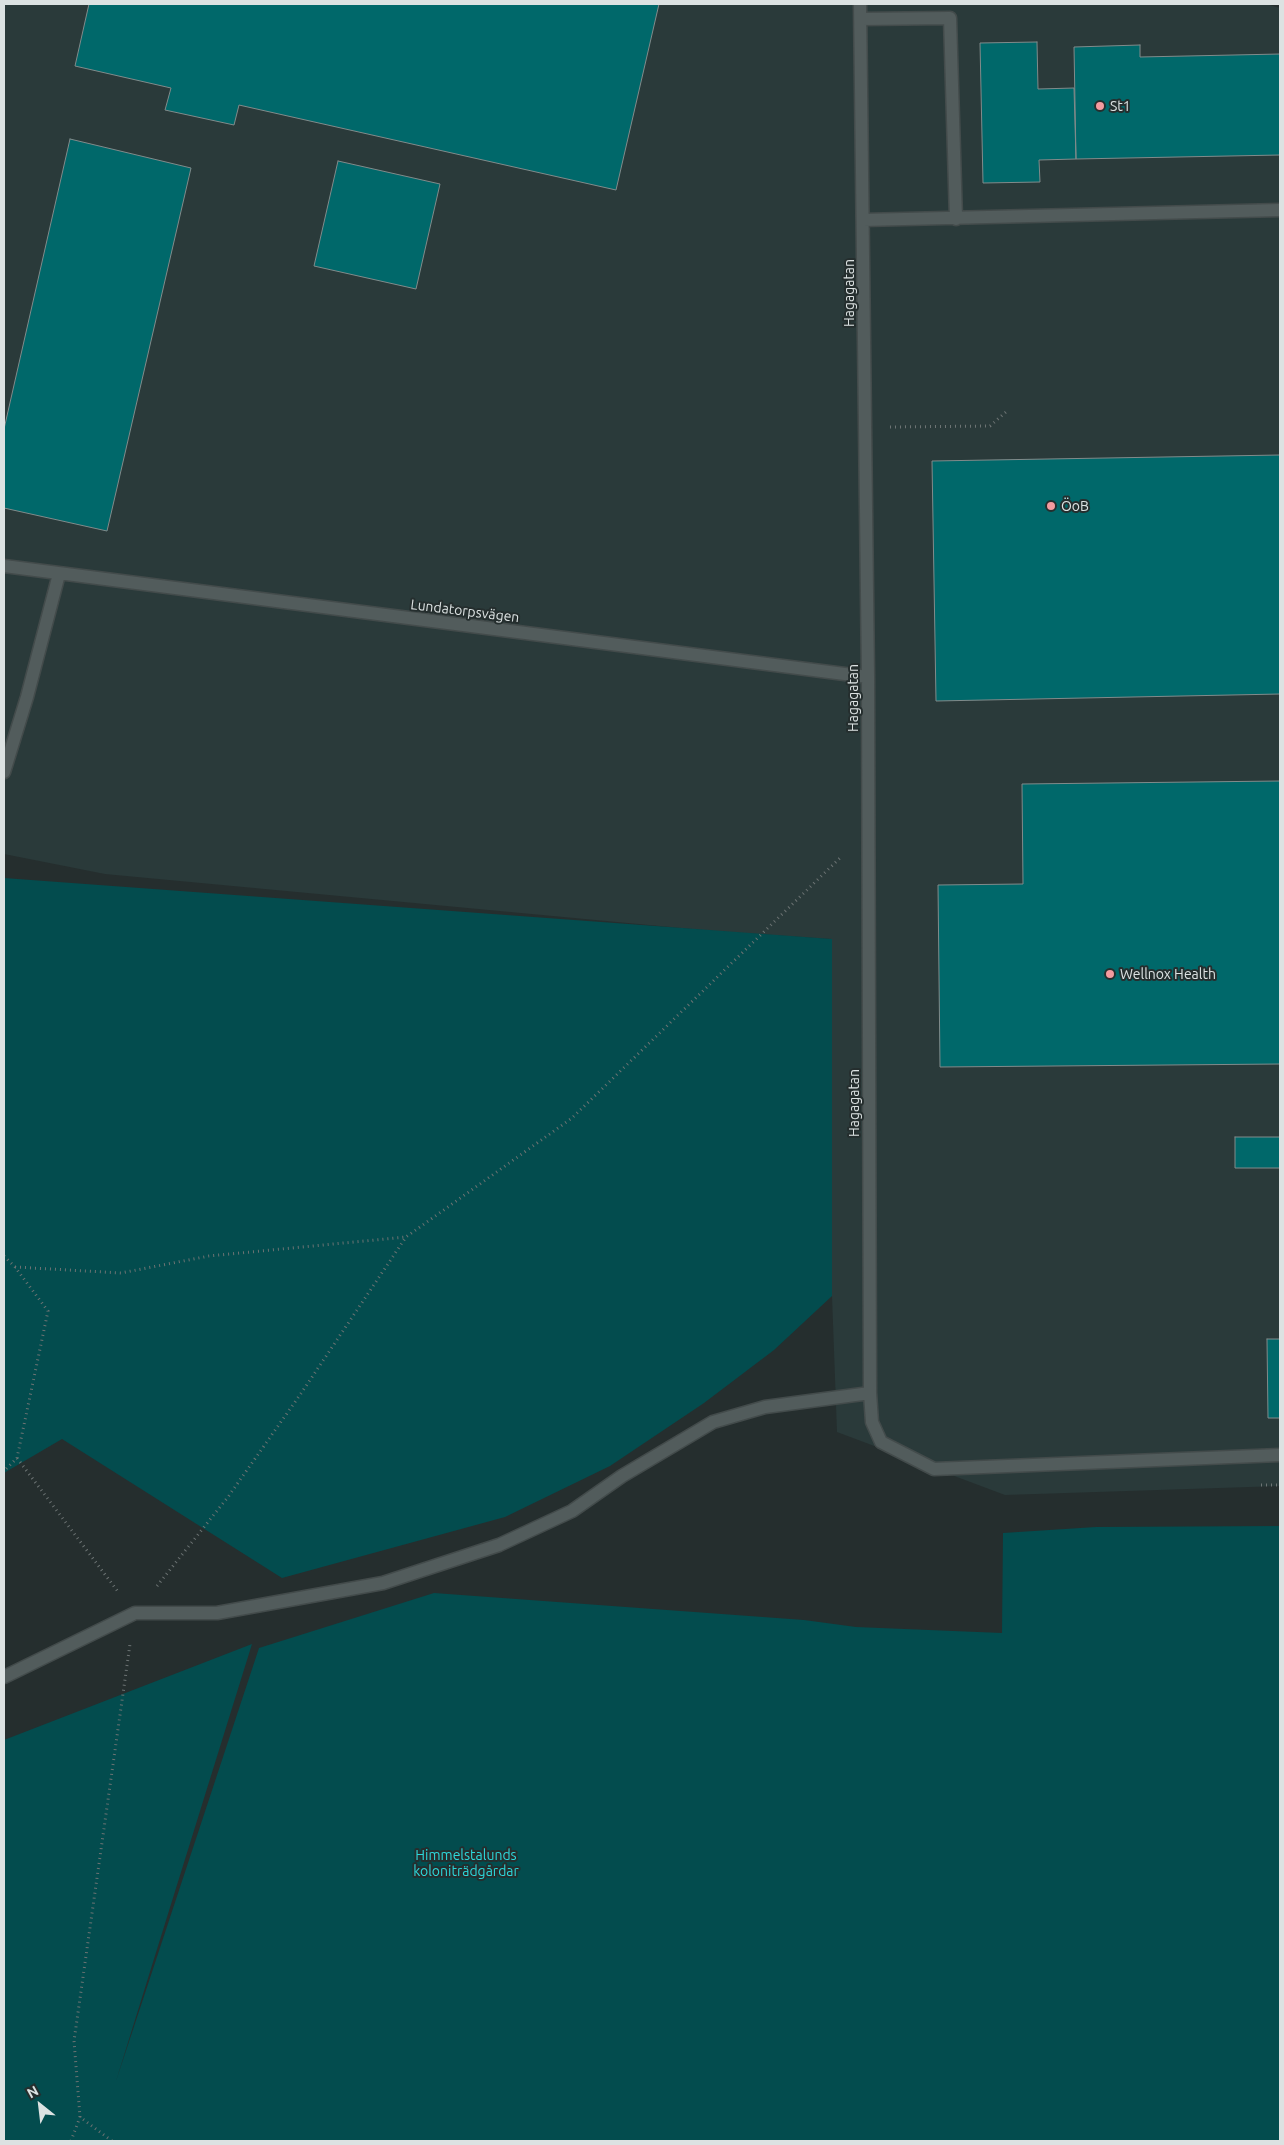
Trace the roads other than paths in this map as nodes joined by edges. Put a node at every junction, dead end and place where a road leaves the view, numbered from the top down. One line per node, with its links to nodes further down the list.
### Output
1 (860, 4): 2 (street, Hagagatan)
2 (861, 19): 4 (street); 5 (street, Hagagatan)
3 (1280, 210): 4 (street)
4 (956, 219): 5 (street)
5 (863, 220): 8 (street, Hagagatan)
6 (4, 566): 7 (street, Lundatorpsvägen)
7 (58, 574): 8 (street, Lundatorpsvägen); 9 (street)
8 (868, 677): 10 (street, Hagagatan)
9 (4, 772)
10 (870, 1393): 11 (street, Hagagatan); 12 (street)
11 (1280, 1455)
12 (4, 1677)

